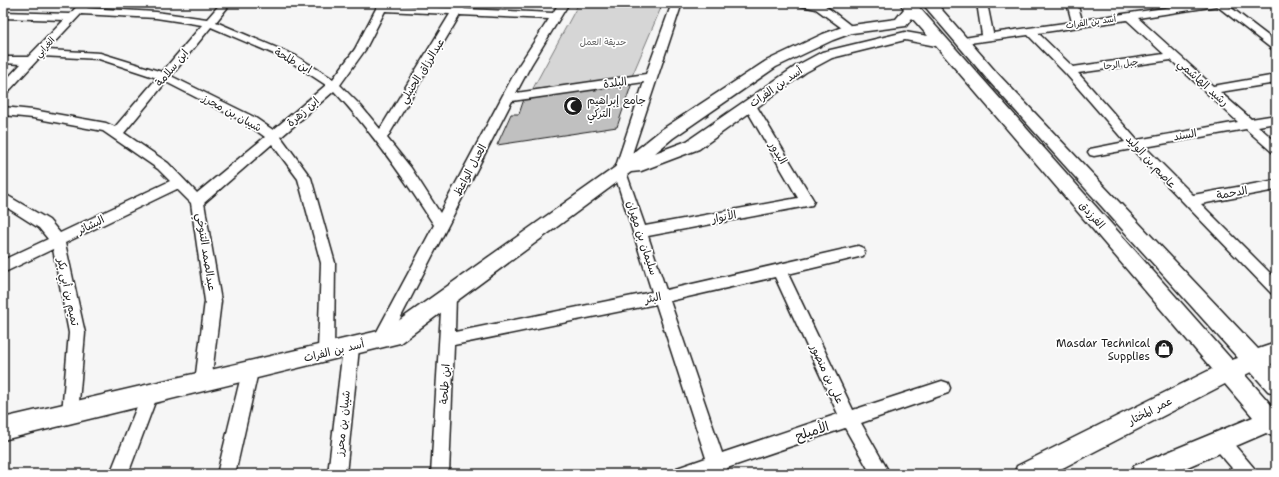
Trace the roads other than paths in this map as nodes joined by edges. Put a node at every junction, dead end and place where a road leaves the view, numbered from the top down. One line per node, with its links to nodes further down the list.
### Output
1 (226, 3): 17 (street, ابن سلامة)
2 (564, 3): 15 (street, العدل الواعظ)
3 (678, 3): 30 (street)
4 (801, 3): 19 (street)
5 (929, 3): 22 (street, الفرزدق)
6 (982, 3): 21 (street)
7 (1072, 3): 18 (street)
8 (1219, 3): 11 (street, أسد بن الفرات); 24 (street)
9 (383, 5): 12 (street); 32 (street, ابن زهرة)
10 (910, 5): 19 (street, أسد بن الفرات); 23 (street, الفرزدق)
11 (1172, 6): 16 (street, أسد بن الفرات)
12 (460, 8): 15 (street); 42 (street, عبدالرزاق الحنبلي)
13 (79, 10): 14 (street, ابن طلحة); 17 (street, ابن طلحة); 26 (street, الغرابي)
14 (3, 15)
15 (556, 16): 35 (street, العدل الواعظ)
16 (1129, 16): 18 (street, أسد بن الفرات); 25 (street, رشيد الهاشمي)
17 (210, 23): 29 (street, ابن سلامة); 32 (street, ابن طلحة)
18 (1078, 24): 20 (street, أسد بن الفرات)
19 (850, 29): 46 (street, أسد بن الفرات)
20 (1030, 31): 21 (street, أسد بن الفرات); 28 (street, عاصم بن الوليد)
21 (988, 37): 22 (street, أسد بن الفرات)
22 (962, 41): 67 (street, الفرزدق)
23 (943, 43): 36 (street, أسد بن الفرات); 69 (street, الفرزدق)
24 (1276, 46)
25 (1173, 56): 28 (street, جبل الرحا); 34 (street, رشيد الهاشمي)
26 (35, 57): 27 (street, شيبان بن محرز); 29 (street, شيبان بن محرز); 33 (street, الغرابي)
27 (3, 60)
28 (1070, 71): 43 (street, عاصم بن الوليد)
29 (164, 77): 40 (street, ابن سلامة); 41 (street, شيبان بن محرز)
30 (651, 77): 35 (street, البلدة); 46 (street)
31 (1276, 79): 34 (street)
32 (334, 85): 41 (street, ابن زهرة); 42 (street, ابن طلحة)
33 (3, 90)
34 (1211, 90): 39 (street, رشيد الهاشمي)
35 (509, 98): 53 (street, العدل الواعظ)
36 (750, 105): 46 (street, أسد بن الفرات); 51 (street, البدور)
37 (3, 111): 40 (street, عبدالصمد التنوخي)
38 (1276, 119): 39 (street, السند)
39 (1248, 124): 43 (street, السند); 44 (street, رشيد الهاشمي)
40 (117, 133): 47 (street, عبدالصمد التنوخي)
41 (274, 137): 50 (street, ابن زهرة); 65 (street, شيبان بن محرز)
42 (380, 138): 53 (street, ابن طلحة)
43 (1134, 144): 45 (street, السند); 52 (street, عاصم بن الوليد)
44 (1276, 149)
45 (1094, 152)
46 (620, 172): 54 (street, سليمان بن مهران); 60 (street, أسد بن الفرات)
47 (179, 182): 50 (street, عبدالصمد التنوخي); 55 (street, البشائر)
48 (1276, 185): 52 (street, الدحمة)
49 (3, 198): 55 (street, تميم بن أبي بكر)
50 (197, 201): 70 (street, عبدالصمد التنوخي)
51 (807, 201): 54 (street, الأنوار)
52 (1189, 201): 59 (street, عاصم بن الوليد)
53 (441, 225): 62 (street, العدل الواعظ)
54 (641, 232): 61 (street, سليمان بن مهران)
55 (58, 241): 57 (street, البشائر); 74 (street, تميم بن أبي بكر)
56 (858, 252): 58 (street, البئر)
57 (3, 267)
58 (779, 270): 61 (street, البئر); 75 (street, علي بن منصور)
59 (1276, 289)
60 (449, 295): 62 (street, أسد بن الفرات); 63 (street, ابن طلحة)
61 (661, 297): 63 (street, البئر); 79 (street, سليمان بن مهران)
62 (381, 339): 64 (street, أسد بن الفرات)
63 (447, 340): 83 (street, ابن طلحة)
64 (351, 348): 65 (street, أسد بن الفرات); 82 (street, شيبان بن محرز)
65 (326, 352): 68 (street, أسد بن الفرات)
66 (1276, 352): 67 (street, عمر المختار)
67 (1255, 361): 69 (street, عمر المختار); 71 (street, الفرزدق)
68 (250, 372): 70 (street, أسد بن الفرات); 81 (street)
69 (1227, 372): 76 (street, الفرزدق); 86 (street, عمر المختار)
70 (203, 382): 73 (street, أسد بن الفرات)
71 (1276, 384)
72 (942, 388): 75 (street, الأميلح)
73 (150, 394): 74 (street, أسد بن الفرات); 80 (street)
74 (70, 413): 77 (street, أسد بن الفرات)
75 (849, 419): 79 (street, الأميلح); 85 (street, علي بن منصور)
76 (1274, 421): 78 (street)
77 (3, 429)
78 (1220, 441): 87 (street); 88 (street)
79 (718, 469): 84 (street, الأميلح)
80 (119, 474)
81 (226, 474)
82 (337, 474)
83 (440, 474)
84 (683, 474)
85 (881, 474)
86 (1026, 474)
87 (1143, 474)
88 (1248, 474)

